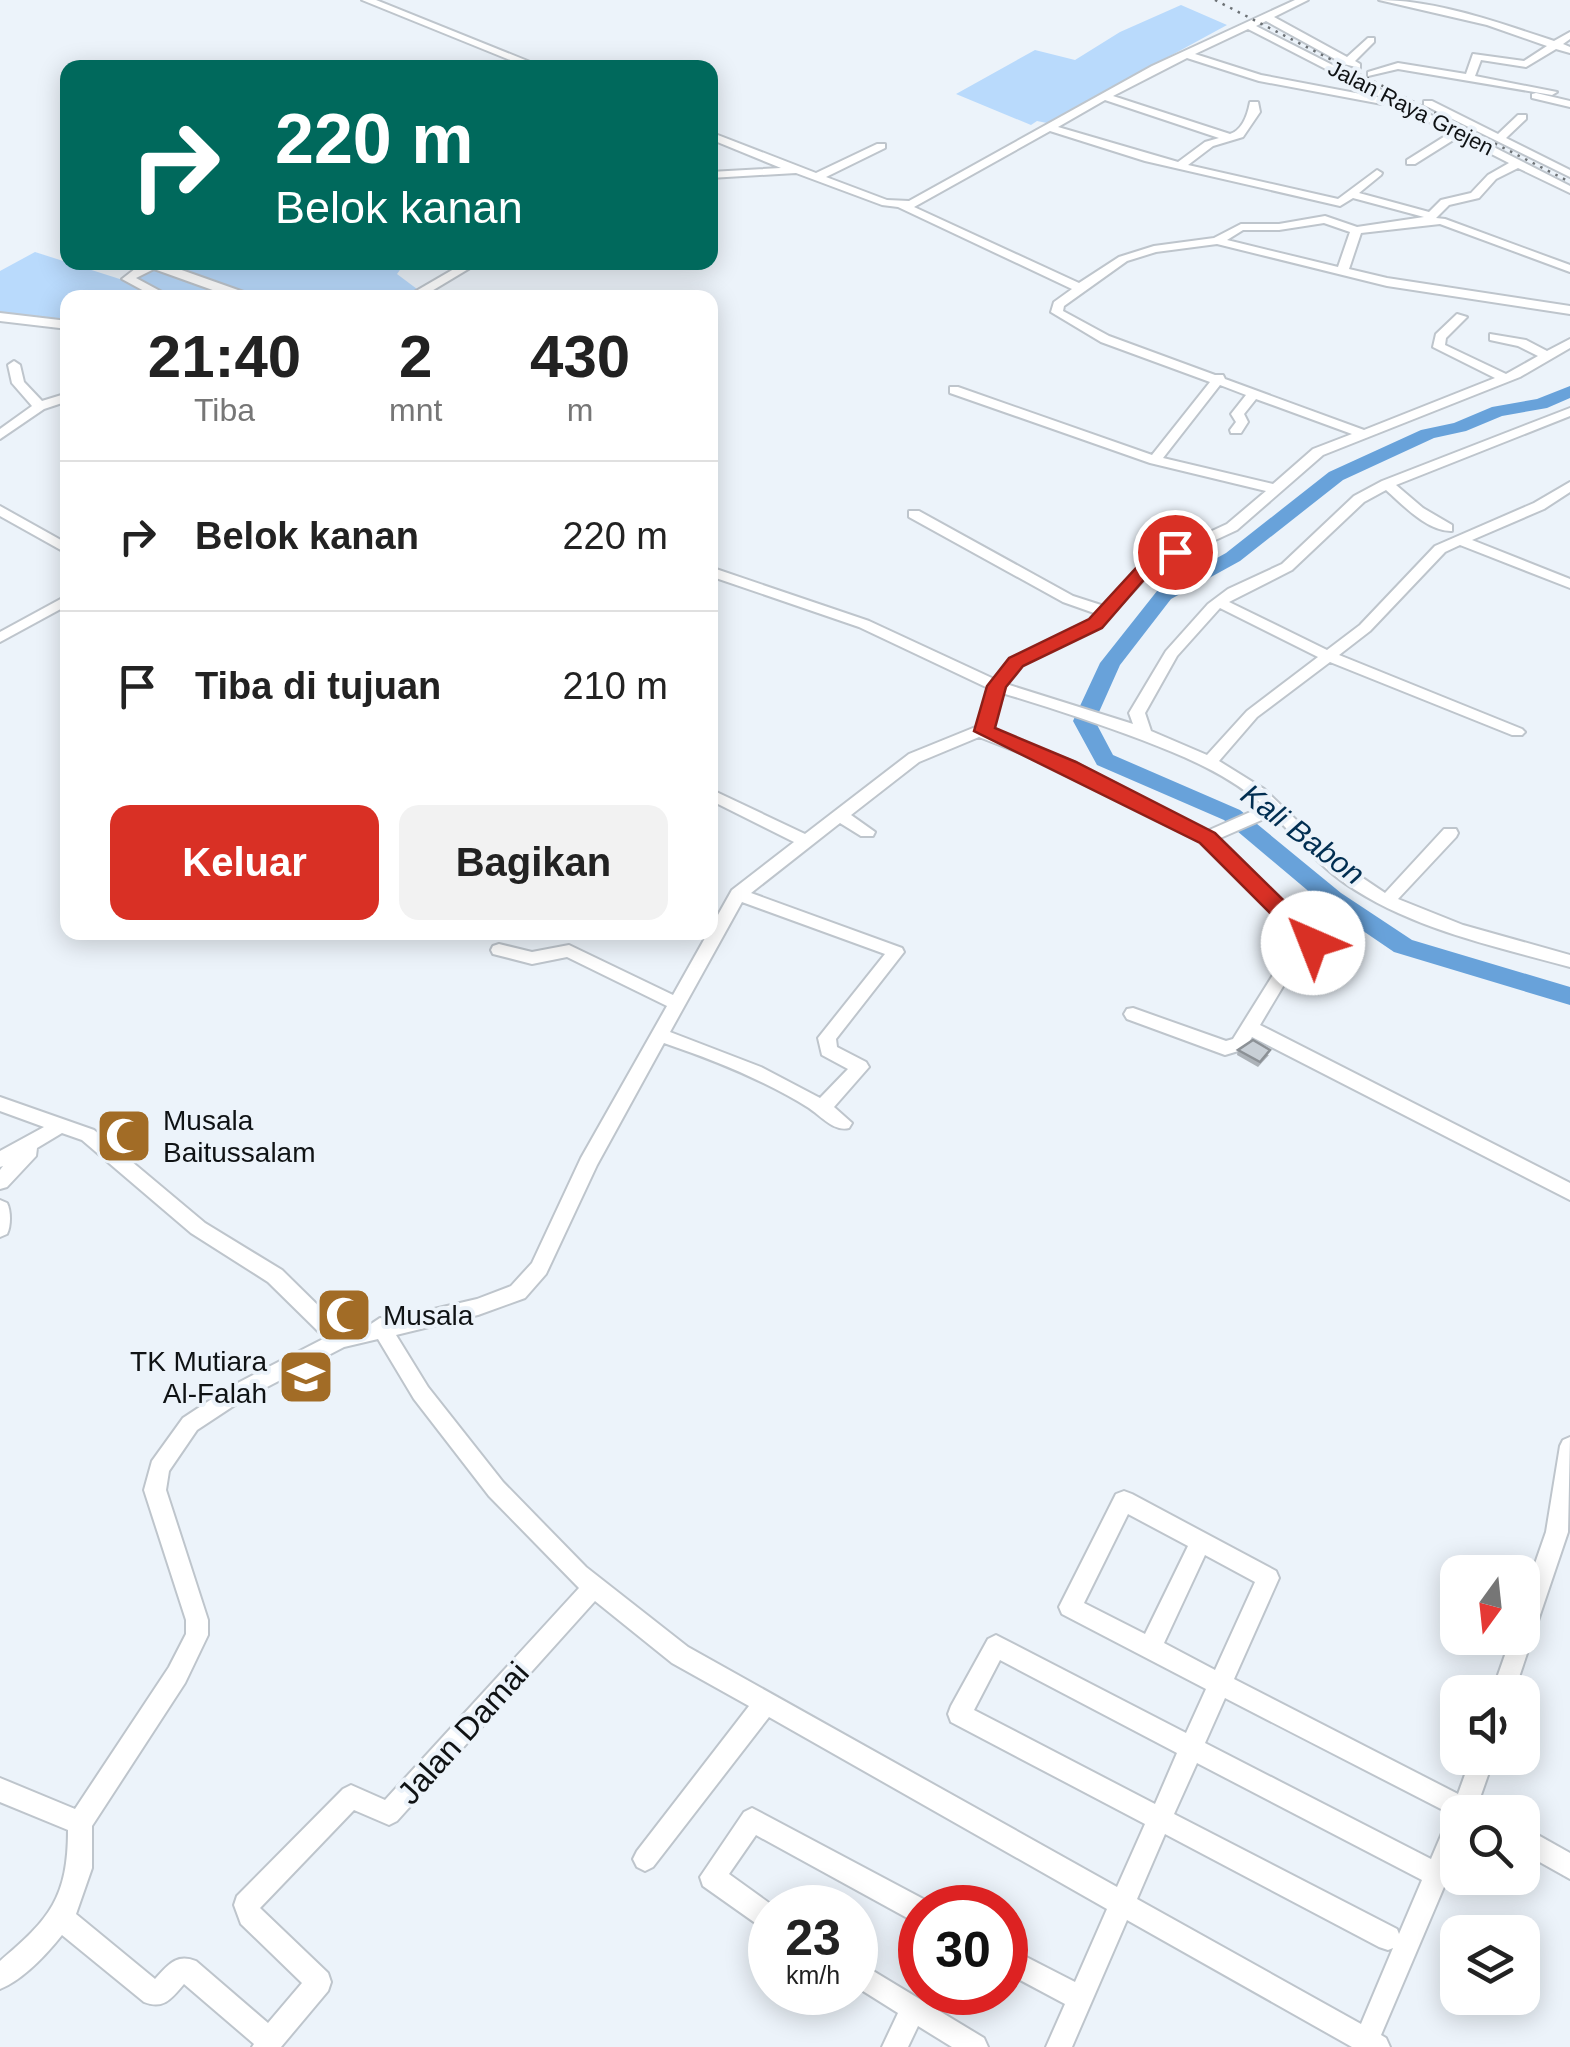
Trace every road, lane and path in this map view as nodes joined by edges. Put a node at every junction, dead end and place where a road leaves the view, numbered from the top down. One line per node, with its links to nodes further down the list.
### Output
1 (367, 0): 10 (street)
2 (1302, 0): 4 (street)
3 (1388, 0): 7 (street)
4 (1260, 23): 9 (street); 11 (street); 17 (street, Jalan Raya Grejen)
5 (1570, 35): 7 (street)
6 (1371, 40): 11 (street)
7 (1556, 44): 8 (street); 13 (street)
8 (1570, 50)
9 (1186, 54): 16 (street); 17 (street)
10 (520, 60)
11 (1348, 62): 12 (street)
12 (1372, 74): 13 (street); 24 (street)
13 (1468, 80): 15 (street)
14 (1552, 92): 15 (street)
15 (1530, 96): 19 (street)
16 (1104, 97): 21 (street); 23 (street)
17 (1392, 98): 22 (street, Jalan Raya Grejen)
18 (1254, 104): 23 (street)
19 (1570, 104)
20 (1522, 117): 24 (street)
21 (1047, 126): 29 (street); 37 (street)
22 (1458, 132): 27 (street); 28 (street, Jalan Raya Grejen)
23 (1230, 138): 29 (street)
24 (1499, 138): 32 (street)
25 (718, 139): 30 (street)
26 (881, 146): 34 (street)
27 (1411, 162)
28 (1518, 163): 35 (street, Jalan Raya Grejen); 38 (street)
29 (1182, 164): 36 (street)
30 (796, 170): 33 (street); 34 (street)
31 (1376, 173): 36 (street)
32 (1570, 174)
33 (718, 175)
34 (816, 177): 37 (street)
35 (1570, 190)
36 (1354, 194): 38 (street)
37 (903, 206): 46 (street)
38 (1430, 218): 39 (street); 41 (street)
39 (1356, 230): 40 (street); 45 (street)
40 (1217, 241): 45 (street); 46 (street)
41 (1570, 268)
42 (139, 270): 47 (street)
43 (167, 270): 48 (street)
44 (461, 270): 49 (street)
45 (1342, 272): 50 (street)
46 (1080, 288): 58 (street)
47 (150, 290)
48 (225, 290)
49 (424, 290)
50 (1570, 310)
51 (0, 317): 53 (street)
52 (1461, 317): 59 (street)
53 (60, 324)
54 (1494, 337): 56 (street)
55 (1570, 343): 56 (street)
56 (1548, 358): 59 (street)
57 (14, 365): 63 (street)
58 (1219, 378): 61 (street); 68 (street)
59 (1504, 378): 66 (street)
60 (954, 390): 68 (street)
61 (1254, 392): 65 (street); 66 (street)
62 (60, 400): 63 (street)
63 (40, 406): 67 (street)
64 (1570, 412): 69 (street)
65 (1236, 430)
66 (1361, 433): 71 (street)
67 (0, 435)
68 (1155, 460): 71 (street)
69 (1387, 484): 74 (street); 79 (street)
70 (1570, 486): 75 (street)
71 (1272, 488): 81 (street)
72 (0, 510): 76 (street)
73 (914, 514): 81 (street)
74 (1447, 528)
75 (1459, 540): 78 (street); 83 (street)
76 (60, 545)
77 (718, 573): 84 (street)
78 (1570, 584)
79 (1219, 602): 83 (street); 87 (street)
80 (60, 604): 82 (street)
81 (1106, 612): 84 (street)
82 (0, 638)
83 (1330, 658): 86 (street); 88 (street)
84 (996, 686): 85 (street); 87 (street)
85 (984, 731): 91 (street); 94 (street)
86 (1517, 732)
87 (1145, 736): 88 (street)
88 (1207, 764): 90 (street)
89 (718, 798): 95 (street)
90 (1271, 809): 94 (street); 97 (street)
91 (840, 816): 92 (street); 95 (street)
92 (867, 832)
93 (1450, 834): 97 (street)
94 (1211, 836): 104 (street)
95 (807, 842): 96 (street)
96 (738, 894): 98 (street); 107 (street)
97 (1388, 900): 101 (street)
98 (718, 929)
99 (711, 940): 102 (street)
100 (498, 950): 102 (street)
101 (1570, 962)
102 (675, 1003): 105 (street)
103 (1133, 1014): 104 (street)
104 (1249, 1027): 112 (street)
105 (658, 1035): 107 (street); 115 (street)
106 (0, 1104): 109 (street)
107 (823, 1107): 108 (street)
108 (844, 1123)
109 (54, 1129): 110 (street); 111 (street); 116 (street)
110 (0, 1160)
111 (0, 1182)
112 (1570, 1192)
113 (0, 1208): 114 (street)
114 (0, 1229)
115 (380, 1326): 116 (street); 120 (street)
116 (340, 1340): 128 (street)
117 (1570, 1446): 119 (street)
118 (1201, 1541): 121 (street); 121 (street); 122 (street)
119 (1540, 1581)
120 (594, 1587): 123 (street); 144 (street, Jalan Damai)
121 (1150, 1648): 122 (street)
122 (1220, 1682): 124 (street); 126 (street)
123 (766, 1703): 130 (street); 136 (street)
124 (1191, 1748): 127 (street); 127 (street); 132 (street)
125 (0, 1790): 128 (street)
126 (1440, 1799)
127 (1159, 1819): 136 (street); 138 (street)
128 (80, 1824): 137 (street)
129 (1540, 1849): 131 (street)
130 (645, 1859)
131 (1570, 1867)
132 (1423, 1868)
133 (1440, 1869): 145 (street)
134 (873, 1885): 135 (street)
135 (748, 1902)
136 (1121, 1903): 141 (street); 145 (street)
137 (61, 1918): 140 (street); 144 (street)
138 (1388, 1938)
139 (1028, 1971): 141 (street)
140 (0, 1977)
141 (1080, 2000): 148 (street)
142 (911, 2015): 146 (street)
143 (925, 2015): 147 (street)
144 (267, 2044)
145 (1371, 2044)
146 (895, 2047)
147 (976, 2047)
148 (1059, 2047)

